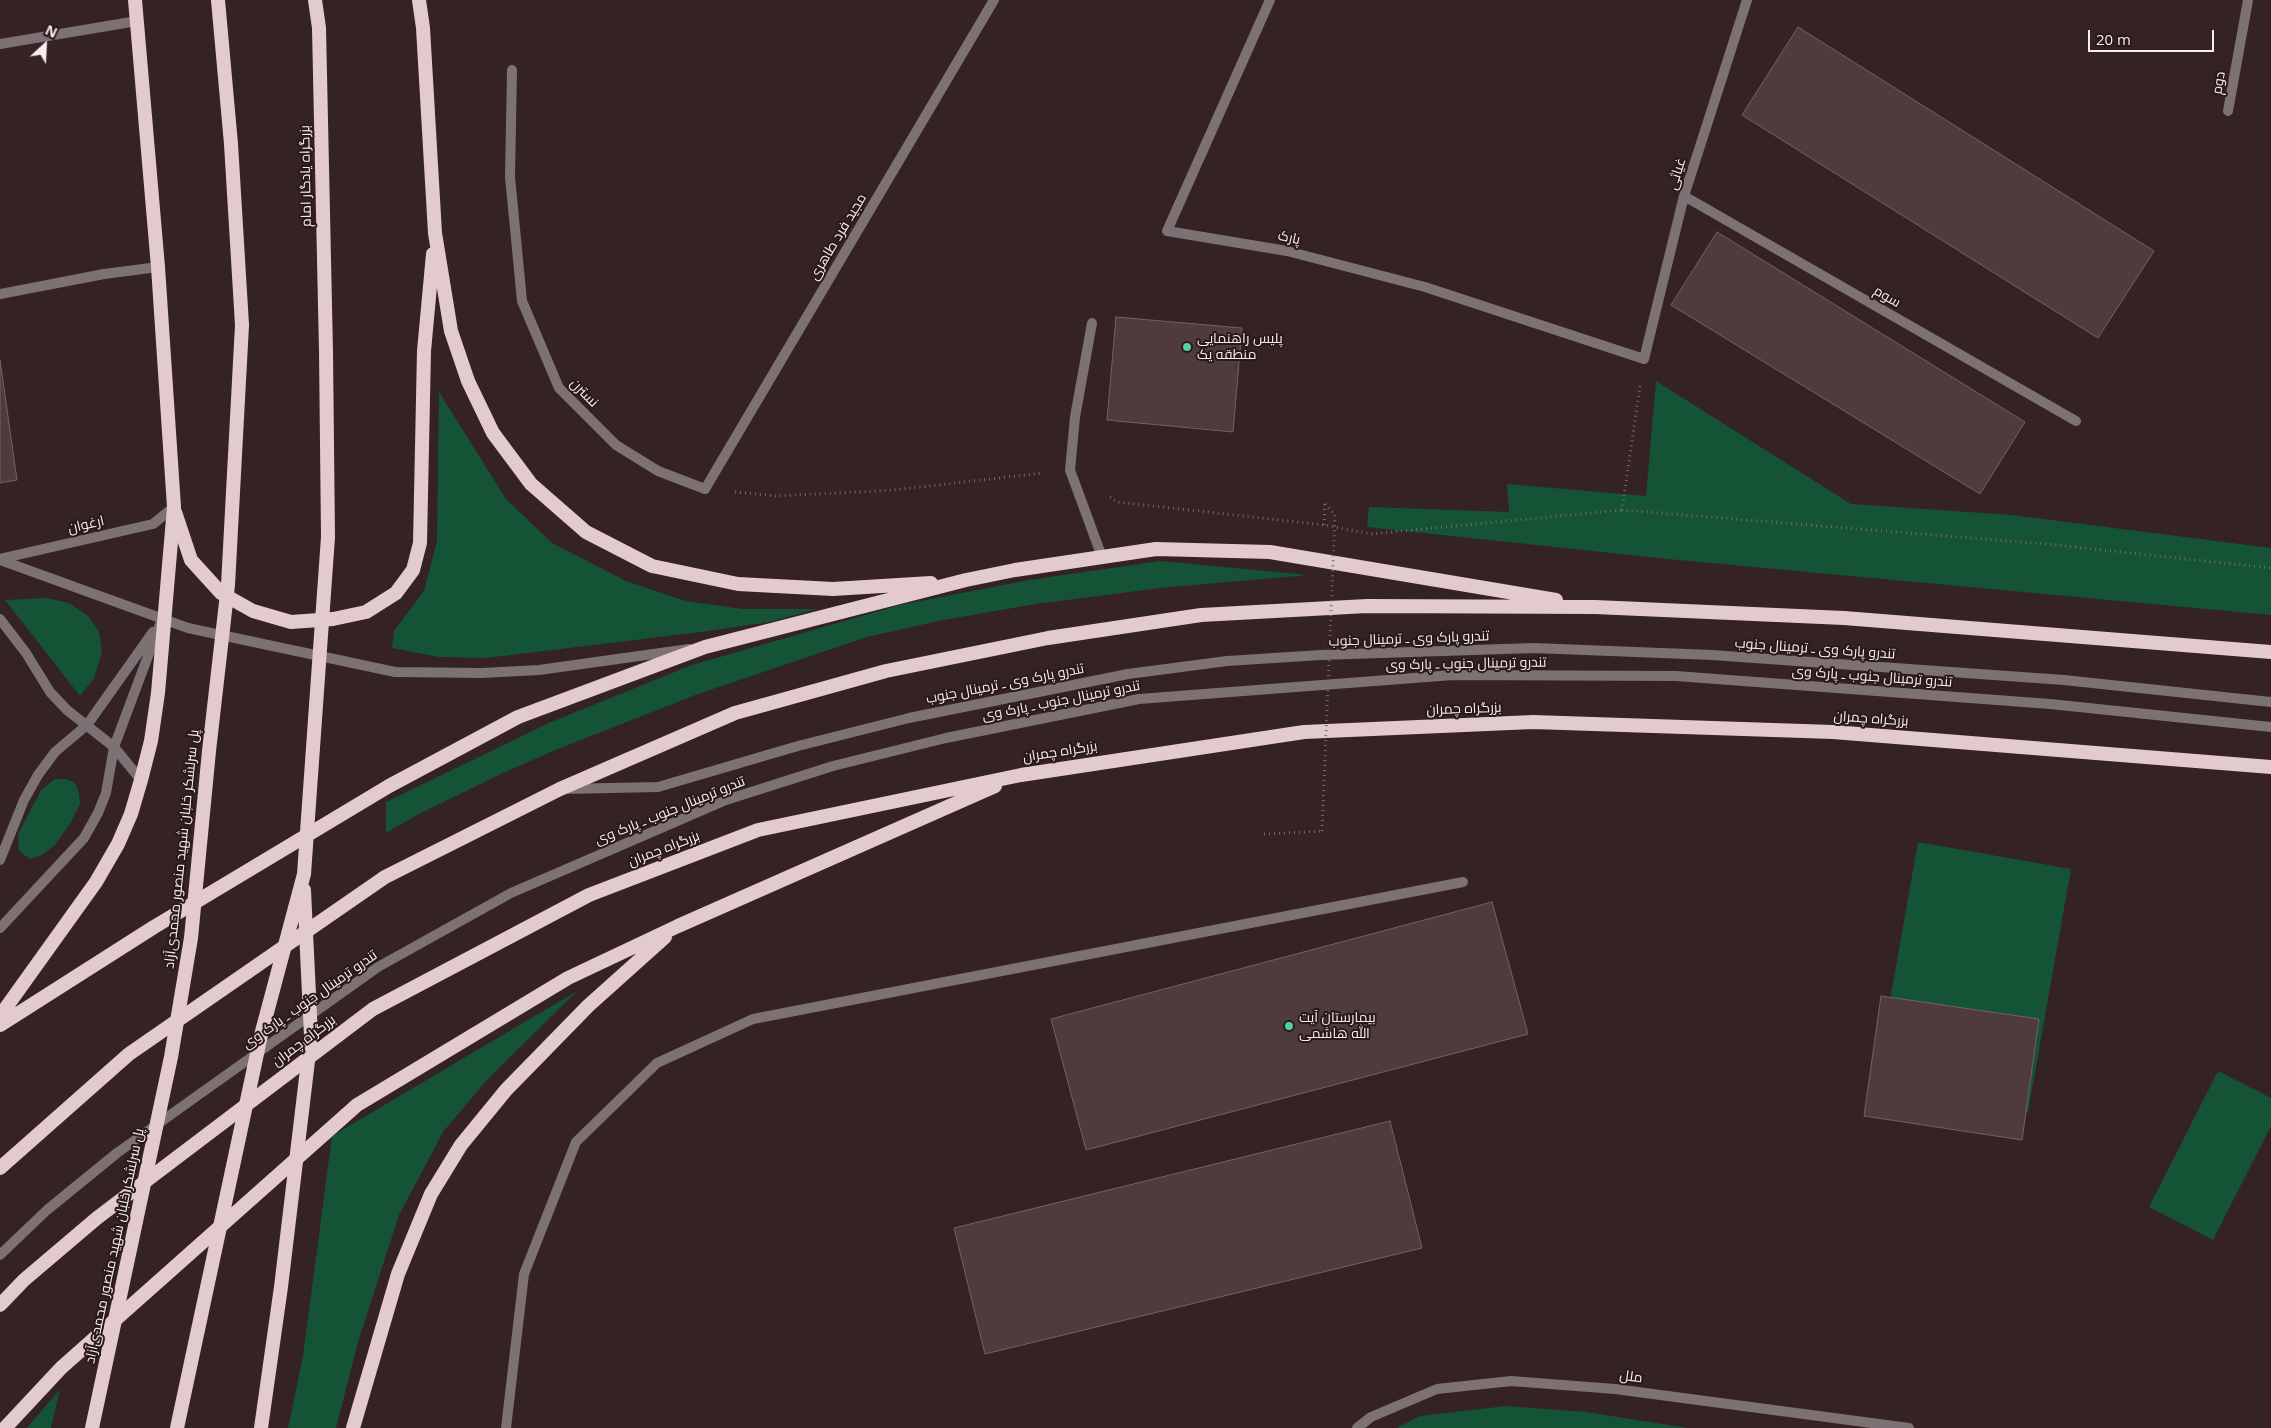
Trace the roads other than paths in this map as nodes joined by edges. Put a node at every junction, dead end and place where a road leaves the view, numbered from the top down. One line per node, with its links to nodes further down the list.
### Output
1 (135, 0): 9 (highway)
2 (218, 0): 50 (highway, پل سرلشکر خلبان شهید منصور محمدی‌آزاد, bridge)
3 (315, 0): 39 (highway, بزرگراه یادگار امام, bridge)
4 (419, 0): 14 (highway)
5 (994, 0): 20 (street, مجید فرد طاهری)
6 (1270, 0): 18 (street, پارک)
7 (1747, 0): 13 (street, غیاثی)
8 (2248, 0): 12 (street, دوم)
9 (137, 21): 10 (street); 15 (highway)
10 (0, 44)
11 (512, 70): 20 (street, نسترن)
12 (2228, 111)
13 (1684, 196): 18 (street, غیاثی); 19 (street, سوم)
14 (435, 233): 21 (highway); 24 (highway)
15 (158, 268): 16 (street); 21 (highway)
16 (0, 294)
17 (1092, 322): 22 (street)
18 (1644, 359)
19 (2076, 421)
20 (705, 489)
21 (174, 507): 23 (street, ارغوان); 26 (highway)
22 (1102, 557): 24 (highway); 25 (highway)
23 (0, 559): 26 (street)
24 (966, 580): 28 (highway)
25 (1595, 608): 29 (highway); 37 (highway)
26 (162, 618): 28 (street); 31 (street); 33 (street); 36 (highway)
27 (0, 619): 31 (street)
28 (705, 646): 44 (highway)
29 (2271, 652)
30 (2271, 702): 37 (street, تندرو پارک وی ـ ترمینال جنوب)
31 (87, 725): 33 (street); 38 (street)
32 (2271, 727): 46 (street, تندرو ترمینال جنوب ـ پارک وی)
33 (114, 747): 36 (street); 42 (street)
34 (2271, 767): 35 (highway, بزرگراه چمران)
35 (1021, 775): 41 (highway); 47 (highway, بزرگراه چمران)
36 (141, 780): 43 (highway)
37 (560, 789): 45 (highway)
38 (0, 860)
39 (304, 874): 51 (highway, bridge); 52 (highway, bridge)
40 (1463, 882): 54 (street)
41 (678, 926): 49 (highway); 53 (highway)
42 (0, 928)
43 (0, 1016)
44 (0, 1026)
45 (0, 1168)
46 (0, 1256)
47 (0, 1305)
48 (1831, 1424): 55 (street, ملل); 56 (street, ملل)
49 (5, 1428)
50 (92, 1428)
51 (177, 1428)
52 (260, 1428)
53 (353, 1428)
54 (506, 1428)
55 (1357, 1428)
56 (1909, 1428)

